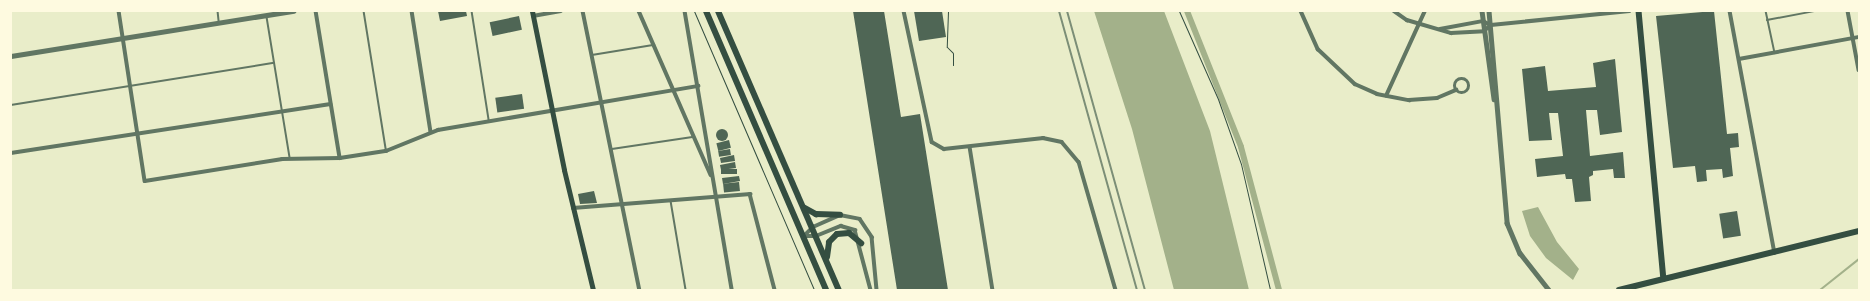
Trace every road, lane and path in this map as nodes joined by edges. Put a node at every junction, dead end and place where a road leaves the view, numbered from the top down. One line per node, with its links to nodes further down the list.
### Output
1 (119, 11): 39 (street)
2 (218, 11): 33 (lane)
3 (293, 11): 30 (street)
4 (316, 11): 56 (street)
5 (364, 11): 66 (lane)
6 (412, 11): 61 (street)
7 (472, 11): 60 (lane)
8 (561, 11): 29 (street)
9 (583, 11): 43 (street)
10 (639, 11): 41 (street)
11 (685, 11): 50 (street)
12 (694, 11): 90 (path)
13 (706, 11): 79 (highway)
14 (718, 11): 74 (highway)
15 (904, 11): 64 (street)
16 (948, 11): 47 (path)
17 (1178, 11): 97 (path)
18 (1301, 11): 53 (street)
19 (1394, 11): 35 (street)
20 (1425, 11): 35 (street)
21 (1482, 11): 32 (street)
22 (1489, 11): 34 (street)
23 (1629, 11): 34 (street)
24 (1639, 11): 84 (main road)
25 (1730, 11): 45 (street)
26 (1766, 11): 31 (lane)
27 (1815, 11): 31 (lane)
28 (1848, 11): 40 (street)
29 (533, 13): 59 (main road)
30 (266, 15): 33 (street); 46 (lane)
31 (1767, 20): 42 (lane)
32 (1483, 22): 34 (street); 36 (street); 37 (street)
33 (220, 23): 39 (street)
34 (1490, 25): 37 (street); 55 (street)
35 (1421, 26): 36 (street); 53 (street)
36 (1440, 29): 37 (street)
37 (1484, 31): 55 (street)
38 (1859, 37): 40 (street)
39 (124, 38): 44 (street); 49 (street)
40 (1854, 38): 42 (street); 48 (street)
41 (654, 45): 43 (lane); 51 (street)
42 (1775, 52): 45 (street)
43 (591, 55): 54 (street)
44 (11, 56)
45 (1739, 59): 82 (street)
46 (274, 63): 49 (lane); 58 (lane)
47 (953, 65)
48 (1859, 70)
49 (130, 86): 57 (lane); 62 (street)
50 (698, 86): 51 (street); 70 (street)
51 (672, 90): 54 (street); 63 (street)
52 (1456, 90): 52 (street); 53 (street)
53 (1386, 96)
54 (602, 103): 59 (street); 65 (street)
55 (1495, 103): 98 (street)
56 (330, 104): 58 (street); 68 (street)
57 (11, 105)
58 (282, 110): 62 (street); 69 (lane)
59 (552, 112): 60 (street); 75 (main road)
60 (490, 122): 61 (street)
61 (431, 132): 66 (street)
62 (138, 134): 67 (street); 69 (street)
63 (692, 136): 65 (lane); 70 (street)
64 (970, 147): 95 (street); 96 (street)
65 (612, 149): 73 (street)
66 (386, 151): 68 (street)
67 (11, 153)
68 (340, 158): 69 (street)
69 (290, 159)
70 (712, 178): 71 (street)
71 (715, 197): 72 (street); 88 (street); 89 (street)
72 (671, 200): 73 (street); 87 (lane)
73 (624, 204): 75 (street); 86 (street)
74 (804, 207): 76 (highway); 77 (highway)
75 (572, 208): 85 (main road)
76 (840, 215): 77 (street); 94 (street)
77 (813, 227): 79 (street); 80 (highway)
78 (1859, 231): 82 (main road)
79 (804, 236): 80 (street); 91 (highway)
80 (816, 236): 81 (street); 83 (highway)
81 (861, 243): 83 (highway); 93 (street)
82 (1775, 253): 84 (main road)
83 (826, 259): 92 (highway)
84 (1664, 279): 99 (main road)
85 (593, 290)
86 (640, 290)
87 (686, 290)
88 (732, 290)
89 (775, 290)
90 (814, 290)
91 (826, 290)
92 (839, 290)
93 (871, 290)
94 (877, 290)
95 (993, 290)
96 (1116, 290)
97 (1270, 290)
98 (1549, 290)
99 (1619, 290)

